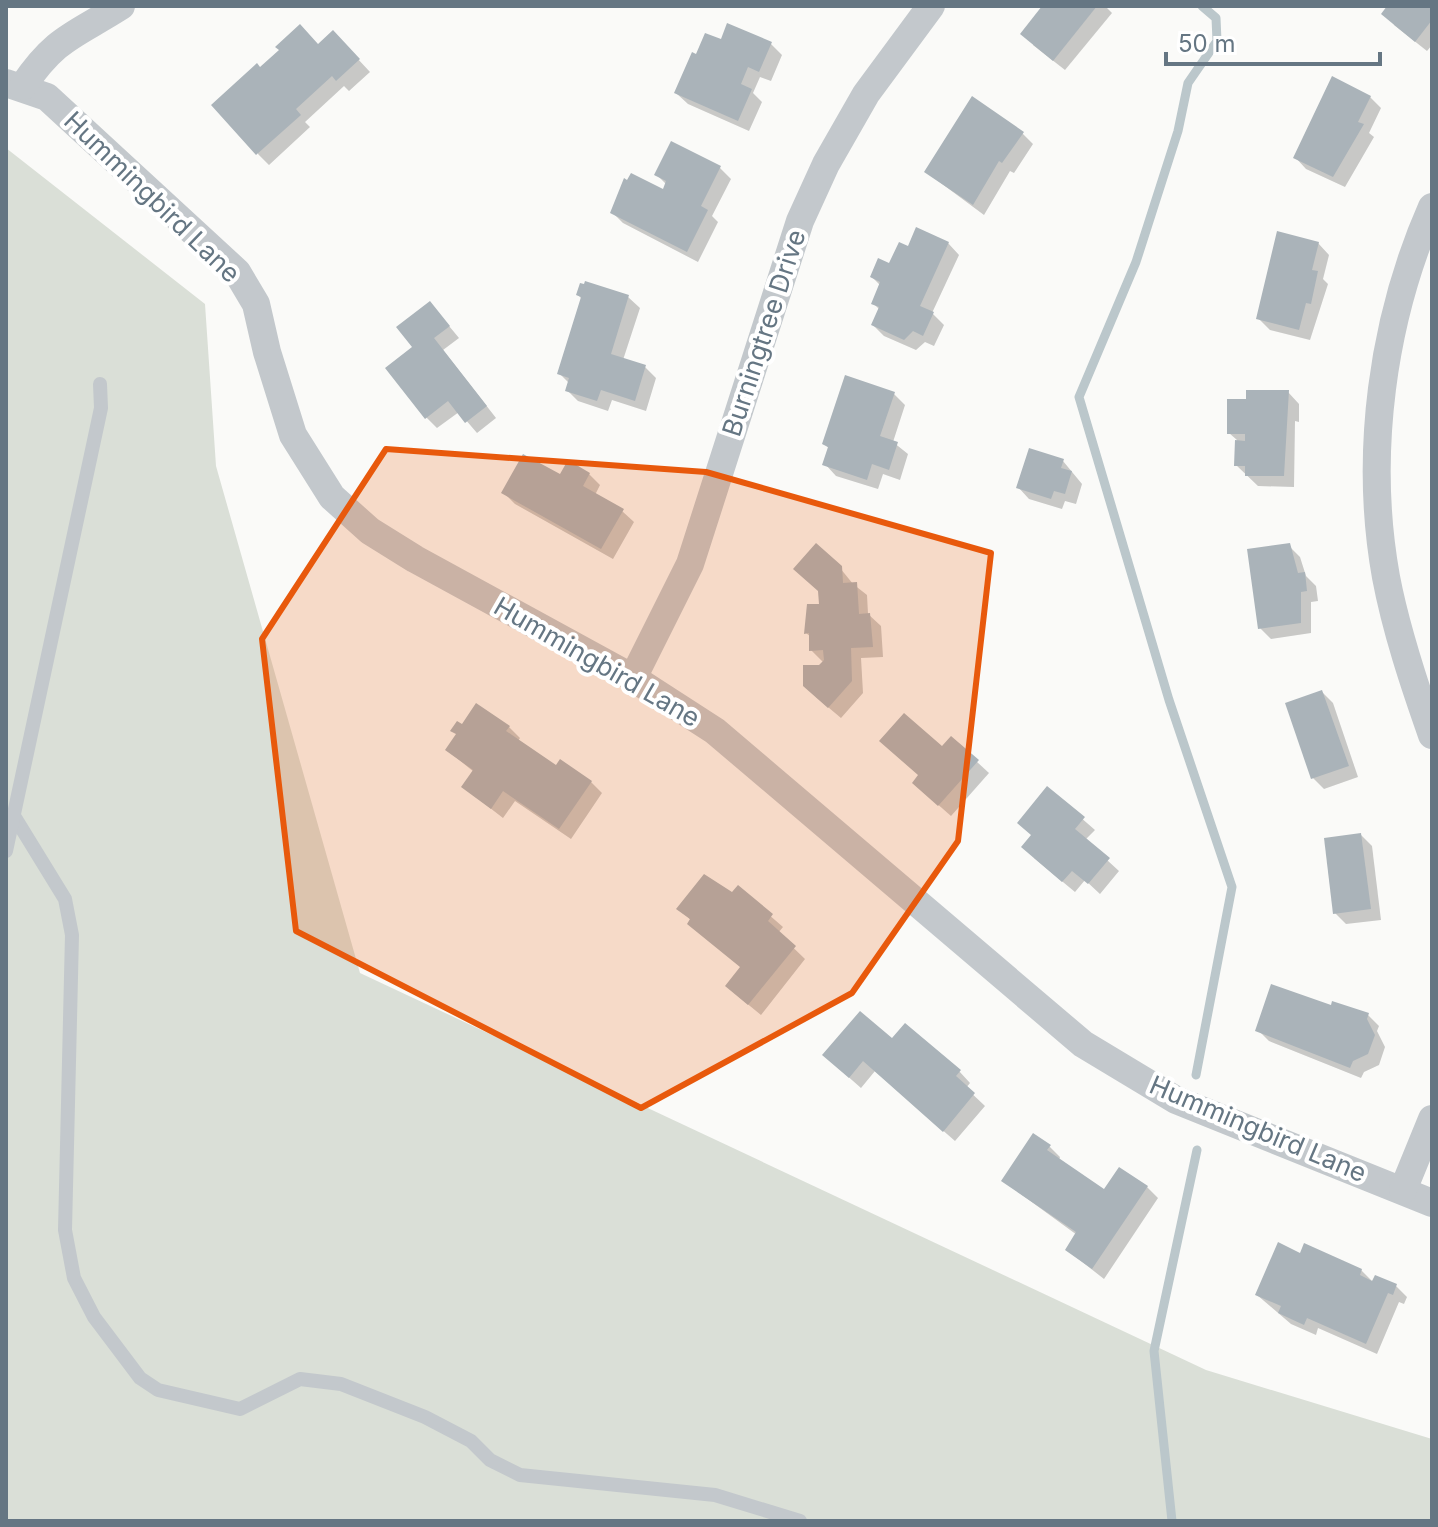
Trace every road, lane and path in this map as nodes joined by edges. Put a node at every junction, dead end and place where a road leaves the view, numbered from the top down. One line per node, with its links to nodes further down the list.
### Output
1 (121, 6): 3 (street)
2 (931, 6): 6 (street, Burningtree Drive)
3 (14, 85): 6 (street, Hummingbird Lane)
4 (1432, 207): 7 (street)
5 (100, 384): 8 (lane)
6 (633, 678): 11 (street, Hummingbird Lane)
7 (1432, 735)
8 (14, 816): 9 (lane); 13 (lane)
9 (6, 851)
10 (1432, 1119): 11 (street)
11 (1403, 1190): 12 (street, Hummingbird Lane)
12 (1432, 1203)
13 (800, 1521)

